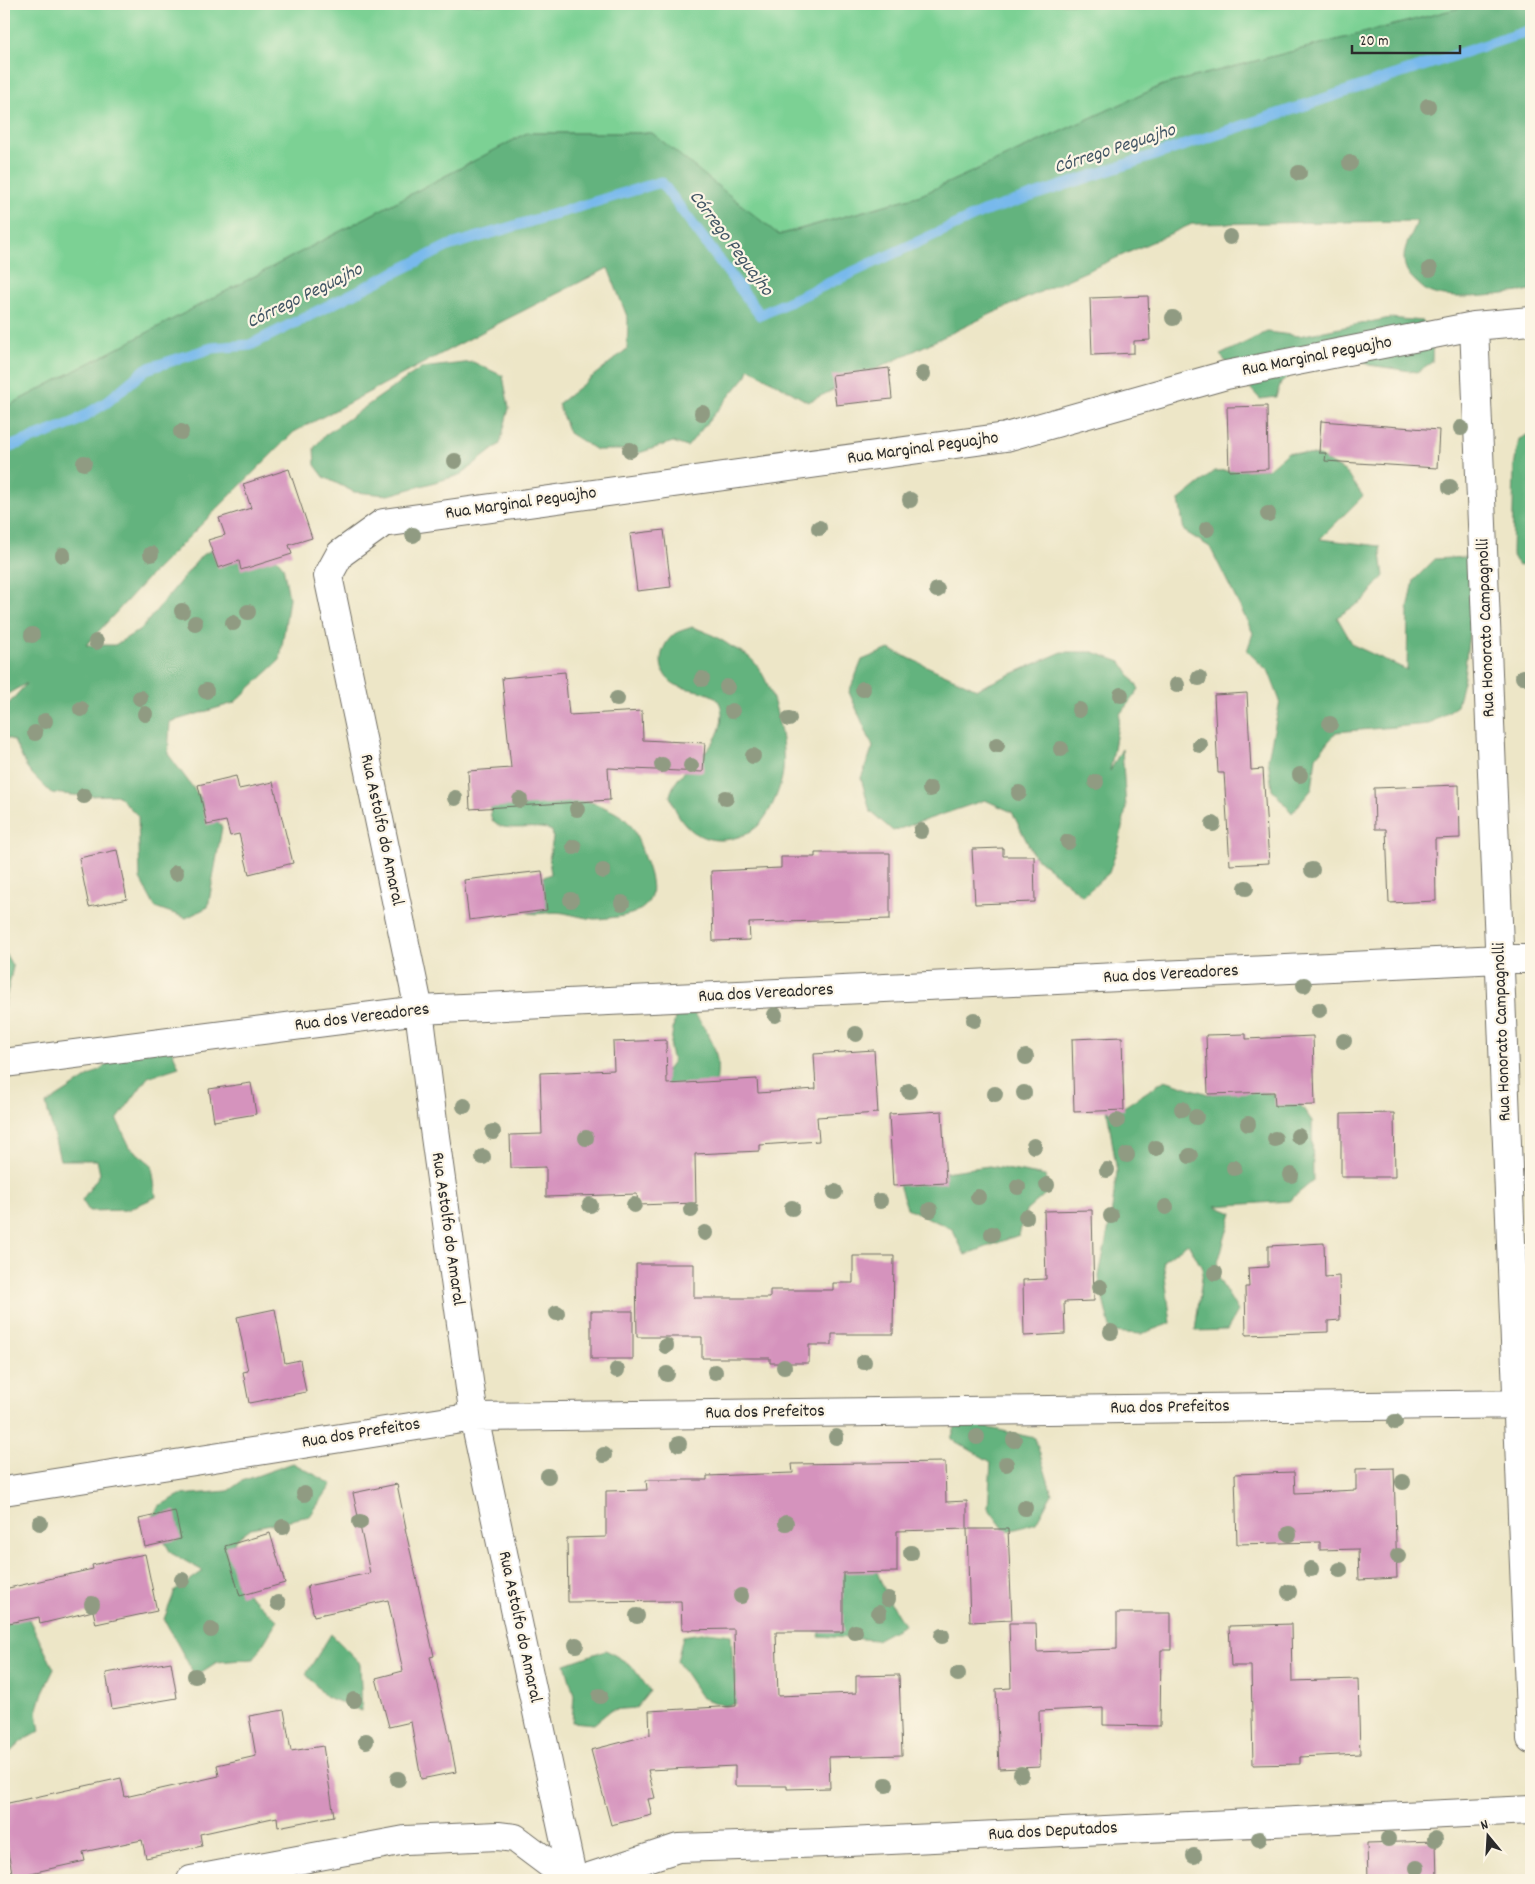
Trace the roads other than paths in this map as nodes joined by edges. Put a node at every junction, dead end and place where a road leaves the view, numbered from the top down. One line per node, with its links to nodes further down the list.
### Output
1 (1531, 321): 2 (street, Rua Marginal Peguajho)
2 (1474, 326): 3 (street, Rua Marginal Peguajho); 4 (street, Rua Honorato Campagnolli)
3 (328, 576): 6 (street, Rua Astolfo do Amaral)
4 (1500, 959): 5 (street, Rua dos Vereadores); 6 (street, Rua dos Vereadores); 8 (street, Rua Honorato Campagnolli)
5 (1531, 959)
6 (419, 1010): 7 (street, Rua dos Vereadores); 9 (street, Rua Astolfo do Amaral)
7 (4, 1063)
8 (1524, 1404): 9 (street, Rua dos Prefeitos); 11 (street, Rua Honorato Campagnolli)
9 (474, 1417): 10 (street, Rua dos Prefeitos); 14 (street, Rua Astolfo do Amaral)
10 (4, 1491)
11 (1531, 1739)
12 (1531, 1810): 15 (street, Rua dos Deputados)
13 (190, 1880): 14 (street)
14 (572, 1880)
15 (580, 1880)

